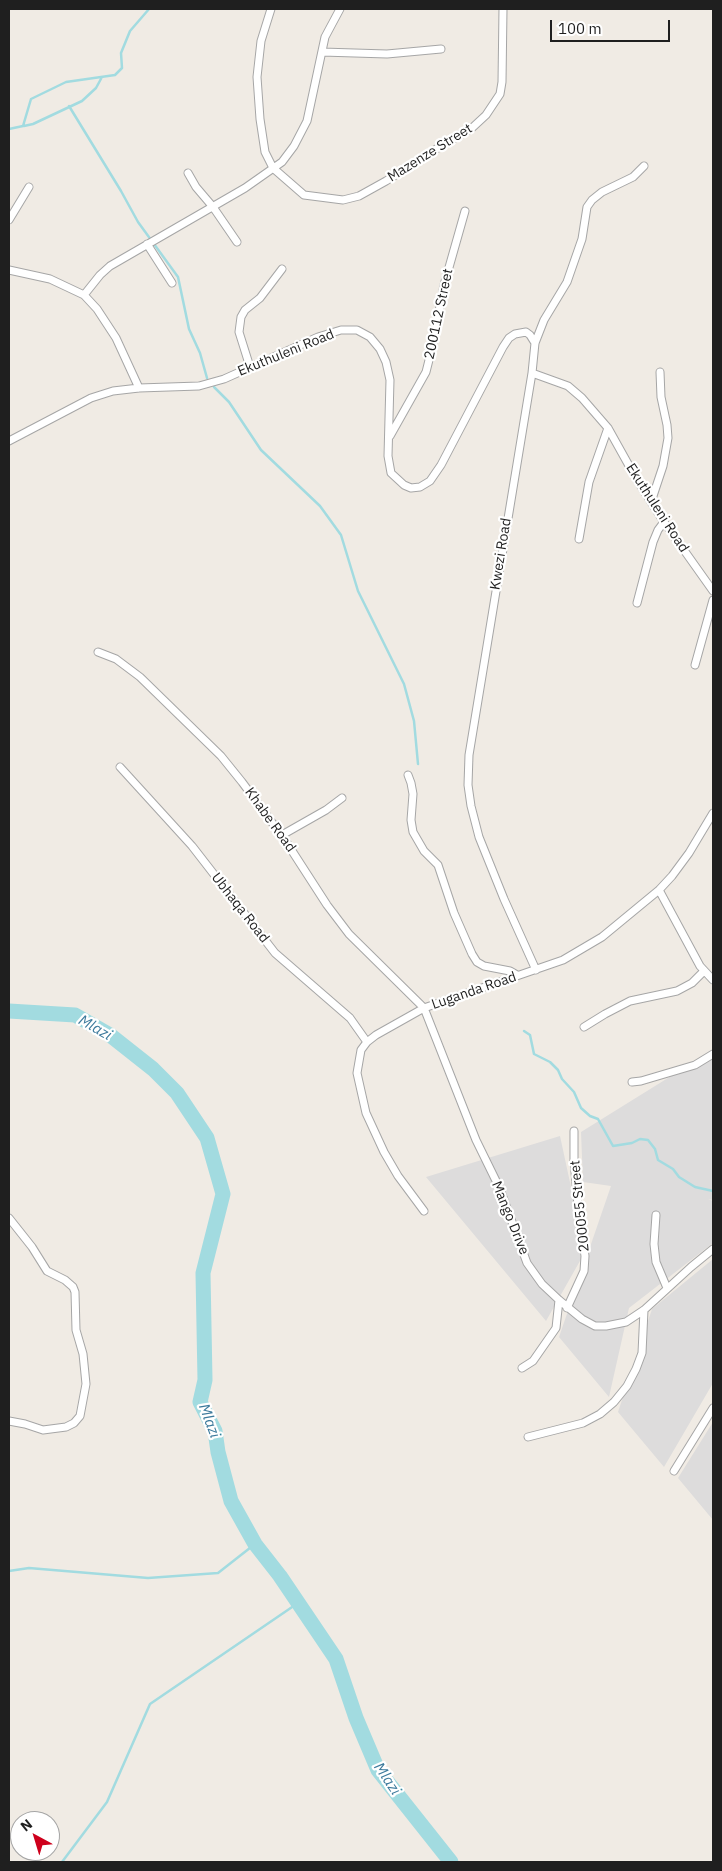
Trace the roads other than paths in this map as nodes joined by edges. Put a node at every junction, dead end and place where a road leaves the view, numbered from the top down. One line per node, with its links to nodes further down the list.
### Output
1 (271, 9): 7 (street)
2 (340, 9): 5 (street)
3 (503, 9): 7 (street, Mazenze Street)
4 (440, 49): 5 (street)
5 (322, 52): 7 (street)
6 (644, 166): 19 (street, Kwezi Road)
7 (273, 168): 10 (street)
8 (188, 173): 10 (street)
9 (29, 187): 12 (street)
10 (213, 207): 13 (street); 14 (street)
11 (465, 211): 25 (street, 200112 Street)
12 (9, 220)
13 (237, 242)
14 (147, 244): 17 (street); 18 (street)
15 (282, 269): 20 (street)
16 (9, 270): 18 (street)
17 (172, 283)
18 (84, 295): 23 (street)
19 (535, 343): 22 (street, Kwezi Road); 25 (street, Ekuthuleni Road)
20 (250, 367): 23 (street, Ekuthuleni Road); 25 (street, Ekuthuleni Road)
21 (660, 372): 27 (street)
22 (532, 373): 24 (street, Ekuthuleni Road); 41 (street, Kwezi Road)
23 (139, 388): 26 (street, Ekuthuleni Road)
24 (608, 428): 27 (street, Ekuthuleni Road); 29 (street)
25 (388, 438)
26 (9, 441)
27 (651, 502): 28 (street, Ekuthuleni Road)
28 (664, 522): 30 (street, Ekuthuleni Road); 32 (street)
29 (579, 539)
30 (713, 591)
31 (713, 600): 34 (street)
32 (637, 603)
33 (98, 652): 39 (street, Khabe Road)
34 (695, 665)
35 (120, 767): 47 (street, Ubhaqa Road)
36 (408, 775): 43 (street)
37 (342, 798): 39 (street)
38 (713, 812): 40 (street, Luganda Road)
39 (282, 835): 45 (street, Khabe Road)
40 (659, 890): 41 (street, Luganda Road); 42 (street)
41 (536, 970): 43 (street, Luganda Road)
42 (704, 971): 44 (street); 46 (street)
43 (517, 975): 45 (street, Luganda Road)
44 (713, 980)
45 (424, 1008): 47 (street, Luganda Road); 56 (street, Mango Drive)
46 (584, 1027)
47 (366, 1042): 51 (street)
48 (713, 1054): 49 (street)
49 (632, 1082)
50 (574, 1131): 57 (street, 200055 Street)
51 (424, 1211)
52 (656, 1215): 55 (street)
53 (9, 1218): 61 (street)
54 (713, 1249): 55 (street, Mango Drive)
55 (667, 1288): 58 (street, Mango Drive)
56 (559, 1300): 57 (street, Mango Drive); 59 (street)
57 (567, 1308): 58 (street, Mango Drive)
58 (644, 1310): 62 (street)
59 (522, 1368)
60 (713, 1408): 63 (street)
61 (9, 1421)
62 (528, 1437)
63 (674, 1471)

